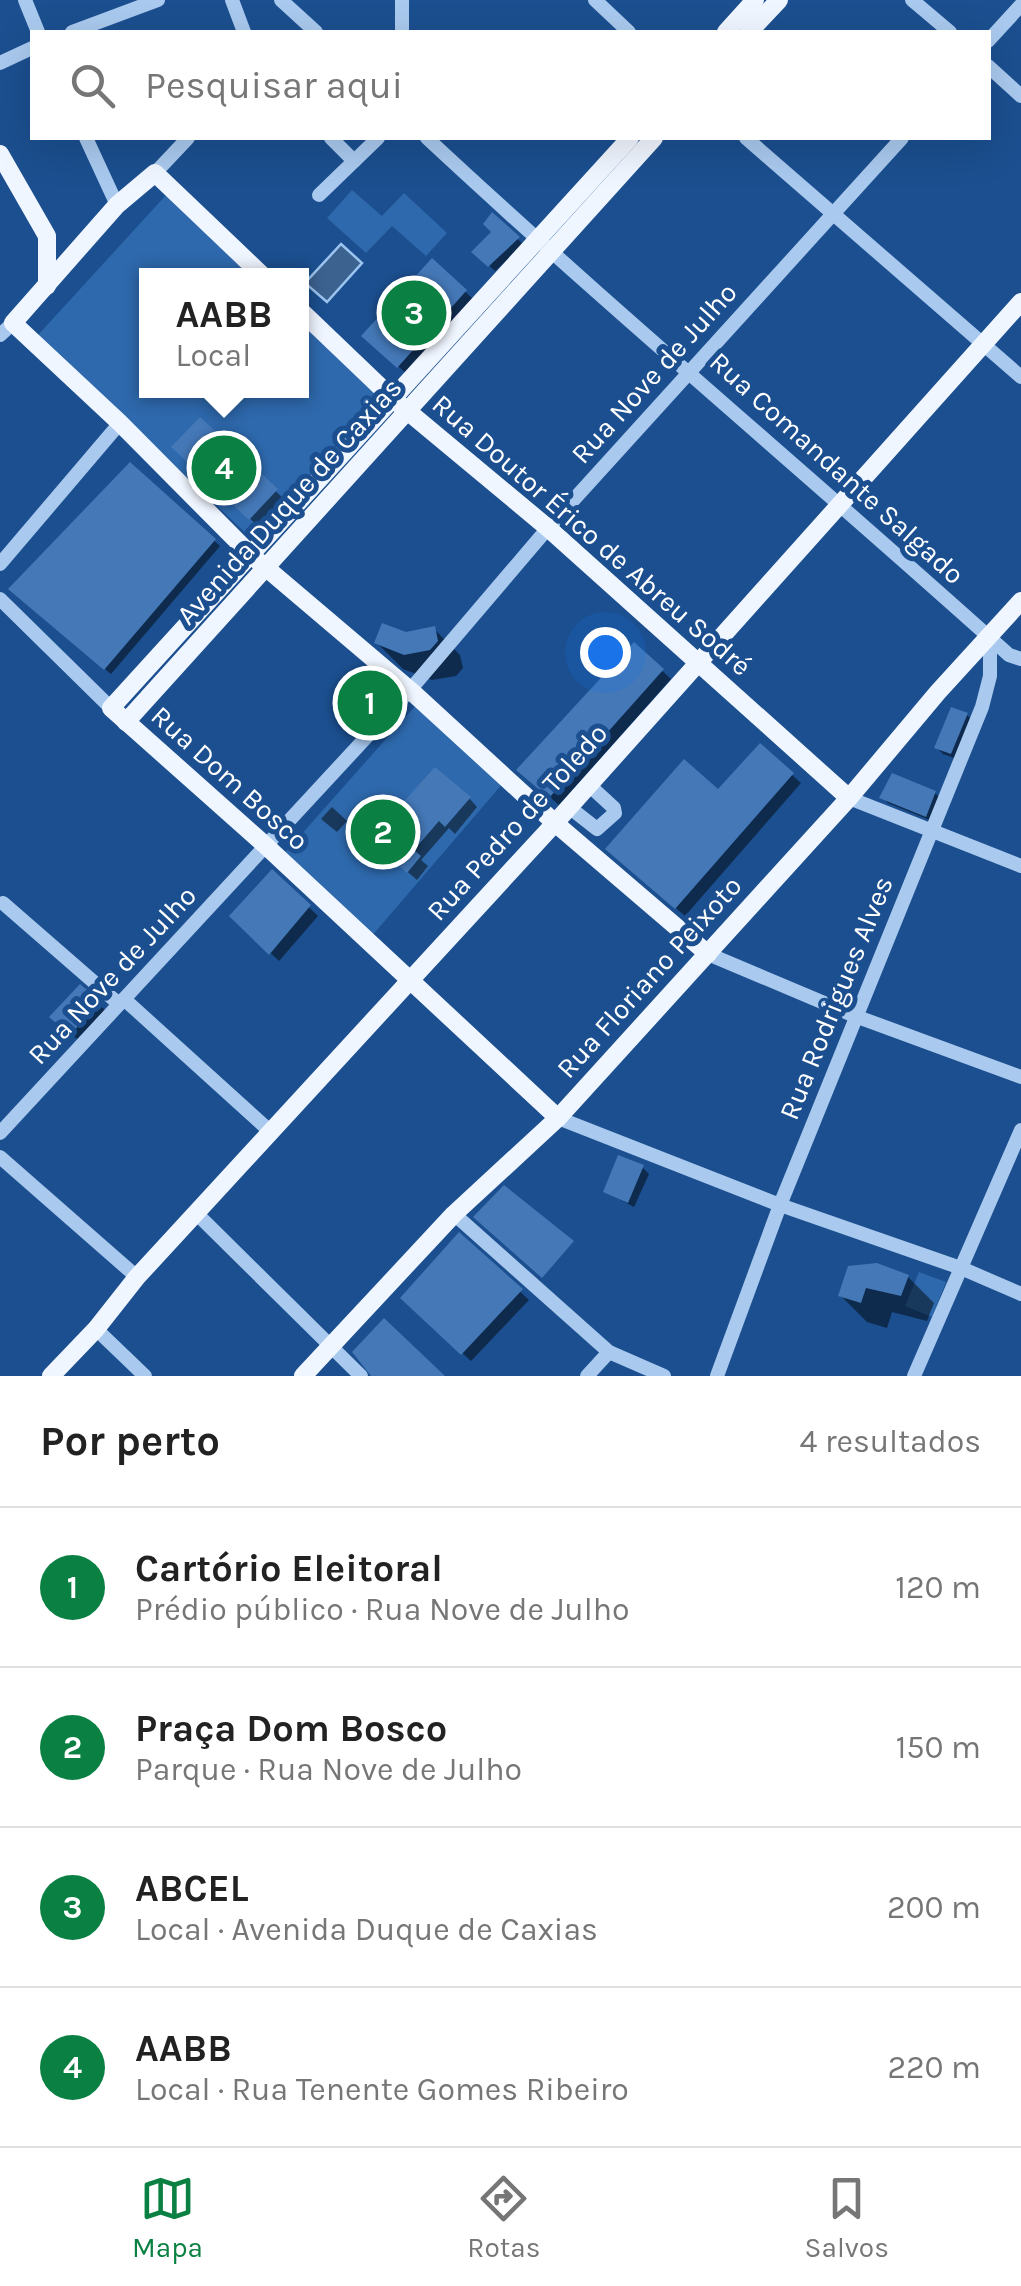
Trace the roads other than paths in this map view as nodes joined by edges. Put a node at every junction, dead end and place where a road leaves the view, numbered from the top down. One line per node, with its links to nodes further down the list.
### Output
1 (25, 0): 12 (street)
2 (158, 0): 13 (street)
3 (232, 0): 14 (street)
4 (281, 0): 11 (street)
5 (595, 0): 18 (street)
6 (755, 0): 19 (main road)
7 (779, 0): 20 (main road)
8 (912, 0): 21 (street)
9 (405, 4): 17 (street)
10 (1021, 5): 22 (street)
11 (301, 18): 15 (street); 16 (street)
12 (37, 30)
13 (77, 30)
14 (243, 30)
15 (290, 30)
16 (314, 30)
17 (402, 30)
18 (627, 30)
19 (728, 30)
20 (752, 30)
21 (948, 30)
22 (991, 39)
23 (30, 49): 24 (street)
24 (0, 63)
25 (991, 69): 26 (street)
26 (1021, 96)
27 (87, 140): 40 (street)
28 (186, 140): 38 (street)
29 (332, 140): 37 (street)
30 (376, 140): 37 (street)
31 (430, 140): 43 (street, Rua Comandante Salgado)
32 (628, 140): 43 (main road, Avenida Duque de Caxias)
33 (652, 140): 43 (main road, Avenida Duque de Caxias)
34 (748, 140): 41 (street)
35 (900, 140): 41 (street, Rua Nove de Julho)
36 (0, 154): 42 (main road)
37 (354, 161): 39 (street)
38 (155, 172): 40 (main road); 45 (main road)
39 (320, 195)
40 (117, 205): 44 (main road)
41 (834, 214): 50 (street); 51 (street, Rua Nove de Julho)
42 (47, 236): 44 (main road); 46 (main road)
43 (544, 246): 51 (street, Rua Comandante Salgado); 53 (main road, Avenida Duque de Caxias)
44 (82, 248): 46 (main road)
45 (255, 268)
46 (47, 286): 49 (main road)
47 (1021, 302): 50 (main road, Rua Pedro de Toledo)
48 (309, 319): 53 (main road, Rua Doutor Érico de Abreu Sodré)
49 (6, 329): 54 (main road)
50 (984, 346): 52 (street); 55 (main road, Rua Pedro de Toledo)
51 (689, 370): 55 (street, Rua Comandante Salgado); 56 (street, Rua Nove de Julho)
52 (1021, 377)
53 (401, 404): 56 (main road, Rua Doutor Érico de Abreu Sodré); 57 (main road, Avenida Duque de Caxias)
54 (120, 423): 57 (main road); 58 (street)
55 (840, 503): 61 (street, Rua Comandante Salgado); 63 (main road, Rua Pedro de Toledo)
56 (548, 528): 63 (main road, Rua Doutor Érico de Abreu Sodré); 64 (street, Rua Nove de Julho)
57 (258, 562): 64 (main road); 65 (main road, Avenida Duque de Caxias); 66 (main road, Avenida Duque de Caxias)
58 (0, 564)
59 (0, 599): 65 (street, Rua Dom Bosco)
60 (1021, 601): 61 (main road, Rua Floriano Peixoto)
61 (990, 638): 62 (street, Rua Comandante Salgado); 68 (main road, Rua Floriano Peixoto); 71 (street, Rua Rodrigues Alves)
62 (1021, 659)
63 (698, 664): 67 (main road, Rua Pedro de Toledo); 68 (main road, Rua Doutor Érico de Abreu Sodré)
64 (410, 690): 70 (main road); 72 (street, Rua Nove de Julho)
65 (111, 708): 66 (main road, Rua Dom Bosco)
66 (126, 722): 72 (main road, Rua Dom Bosco)
67 (588, 785): 69 (main road, Rua Pedro de Toledo); 69 (street)
68 (849, 798): 71 (street); 75 (main road, Rua Floriano Peixoto)
69 (570, 806): 70 (main road, Rua Pedro de Toledo)
70 (555, 823): 75 (main road); 76 (main road, Rua Pedro de Toledo)
71 (932, 828): 73 (street); 78 (street, Rua Rodrigues Alves)
72 (264, 845): 76 (main road, Rua Dom Bosco); 77 (street, Rua Nove de Julho)
73 (1021, 866)
74 (3, 903): 77 (street)
75 (708, 954): 78 (street); 80 (main road, Rua Floriano Peixoto)
76 (411, 980): 80 (main road, Rua Dom Bosco); 83 (main road, Rua Pedro de Toledo)
77 (121, 1002): 82 (street, Rua Nove de Julho); 83 (street)
78 (855, 1016): 79 (street); 85 (street, Rua Rodrigues Alves)
79 (1021, 1077)
80 (558, 1118): 85 (street); 87 (main road, Rua Floriano Peixoto)
81 (1021, 1130): 88 (street)
82 (0, 1133)
83 (272, 1133): 86 (main road, Rua Pedro de Toledo)
84 (0, 1157): 89 (street)
85 (780, 1205): 88 (street); 100 (street, Rua Rodrigues Alves)
86 (197, 1214): 89 (main road, Rua Pedro de Toledo); 92 (street)
87 (454, 1214): 92 (main road, Rua Floriano Peixoto); 93 (street)
88 (961, 1268): 90 (street); 101 (street)
89 (138, 1277): 91 (main road, Rua Pedro de Toledo)
90 (1021, 1294)
91 (96, 1330): 94 (main road, Rua Pedro de Toledo); 95 (street)
92 (331, 1347): 96 (main road, Rua Floriano Peixoto); 97 (street)
93 (608, 1352): 98 (street); 99 (street)
94 (51, 1376)
95 (145, 1376)
96 (302, 1376)
97 (362, 1376)
98 (587, 1376)
99 (664, 1376)
100 (717, 1376)
101 (914, 1376)

